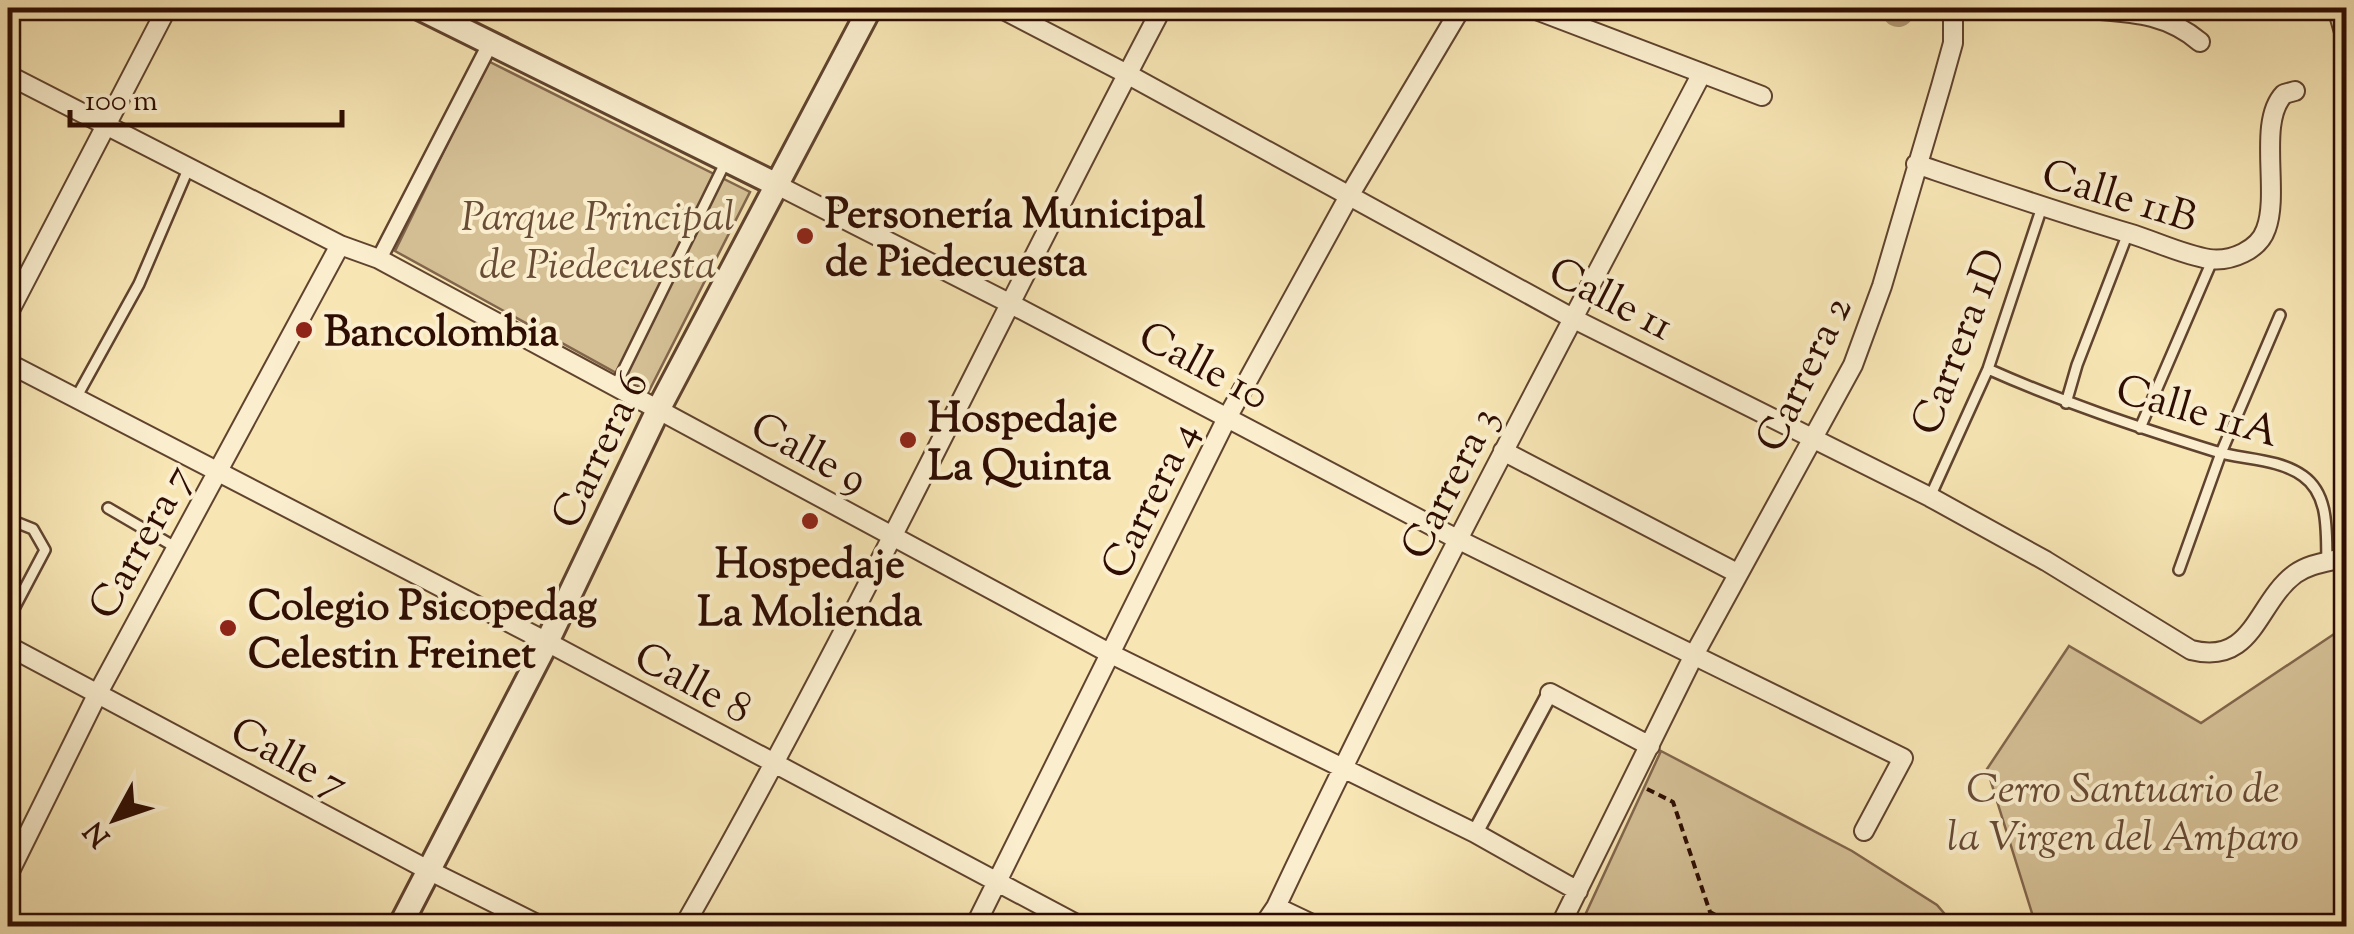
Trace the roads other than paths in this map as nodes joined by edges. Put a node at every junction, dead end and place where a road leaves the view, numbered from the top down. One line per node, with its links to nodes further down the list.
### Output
1 (166, 8): 21 (street)
2 (419, 8): 12 (street, Calle 10)
3 (870, 8): 25 (street, Carrera 6)
4 (1000, 8): 17 (street, Calle 11)
5 (1162, 8): 17 (street)
6 (1460, 8): 26 (street, Carrera 4)
7 (1531, 8): 16 (street)
8 (1953, 8): 23 (street, Carrera 2)
9 (2077, 8): 11 (street)
10 (2337, 8): 13 (street)
11 (2137, 11): 14 (street)
12 (456, 16): 15 (street, Calle 10)
13 (2346, 39)
14 (2200, 42)
15 (490, 44): 22 (street, Calle 10); 30 (street)
16 (1702, 73): 20 (street); 35 (street, Carrera 3)
17 (1128, 74): 26 (street, Calle 11); 32 (street)
18 (8, 75): 21 (street, Calle 9)
19 (2294, 91): 31 (street, Calle 11B)
20 (1762, 96)
21 (105, 125): 24 (street, Calle 9); 33 (street)
22 (727, 158): 25 (street, Calle 10); 38 (lane)
23 (1916, 164): 27 (street, Calle 11B); 44 (street, Carrera 2)
24 (189, 168): 29 (street, Calle 9); 39 (lane)
25 (774, 184): 32 (street, Calle 10); 41 (street, Carrera 6)
26 (1349, 196): 35 (street, Calle 11); 42 (street, Carrera 4)
27 (2042, 208): 28 (street, Calle 11B); 37 (lane, Carrera 1D)
28 (2128, 233): 31 (street, Calle 11B); 40 (lane)
29 (340, 246): 30 (street, Calle 9); 47 (street, Carrera 7)
30 (379, 259): 38 (street, Calle 9)
31 (2212, 260): 43 (lane)
32 (1009, 303): 42 (street, Calle 10); 51 (street)
33 (8, 314)
34 (2280, 315): 46 (lane)
35 (1574, 318): 44 (street, Calle 11); 45 (street, Carrera 3)
36 (8, 363): 39 (street, Calle 8)
37 (1988, 369): 40 (lane, Calle 11A); 48 (lane, Carrera 1D)
38 (615, 386): 41 (street, Calle 9)
39 (76, 398): 47 (street, Calle 8)
40 (2066, 403): 43 (lane, Calle 11A)
41 (658, 410): 51 (street, Calle 9); 59 (street, Carrera 6)
42 (1227, 418): 52 (street, Calle 10); 61 (street, Carrera 4)
43 (2140, 428): 46 (lane, Calle 11A)
44 (1812, 438): 48 (street, Calle 11); 57 (street, Carrera 2)
45 (1503, 451): 52 (street, Carrera 3); 57 (street)
46 (2222, 453): 55 (lane, Calle 11A); 56 (lane)
47 (220, 472): 53 (street, Carrera 7); 59 (street, Calle 8)
48 (1930, 497): 55 (street, Calle 11)
49 (108, 508): 53 (lane)
50 (8, 519): 58 (lane)
51 (894, 534): 61 (street, Calle 9); 66 (street)
52 (1458, 538): 62 (street, Calle 10); 67 (street, Carrera 3)
53 (178, 548): 63 (street, Carrera 7)
54 (2346, 557): 55 (street)
55 (2327, 562)
56 (2178, 570)
57 (1737, 574): 62 (street, Carrera 2)
58 (8, 620)
59 (547, 642): 66 (street, Calle 8); 70 (street, Carrera 6)
60 (8, 646): 63 (street, Calle 7)
61 (1111, 654): 67 (street, Calle 9); 72 (street, Carrera 4)
62 (1694, 655): 65 (street, Carrera 2); 68 (street, Calle 10)
63 (98, 693): 70 (street, Calle 7); 71 (street, Carrera 7)
64 (1550, 693): 65 (street); 69 (street)
65 (1650, 746): 73 (street, Carrera 2)
66 (776, 764): 72 (street, Calle 8); 77 (street)
67 (1342, 768): 69 (street, Calle 9); 74 (street, Carrera 3)
68 (1864, 830)
69 (1475, 833): 73 (street, Calle 9)
70 (428, 870): 75 (street, Carrera 6); 76 (street, Calle 7)
71 (8, 875)
72 (996, 884): 78 (street, Carrera 4); 79 (street, Calle 8)
73 (1578, 892): 82 (street, Carrera 2)
74 (1276, 907): 80 (street, Carrera 3); 81 (street)
75 (400, 926)
76 (541, 926)
77 (684, 926)
78 (975, 926)
79 (1080, 926)
80 (1263, 926)
81 (1316, 926)
82 (1560, 926)

